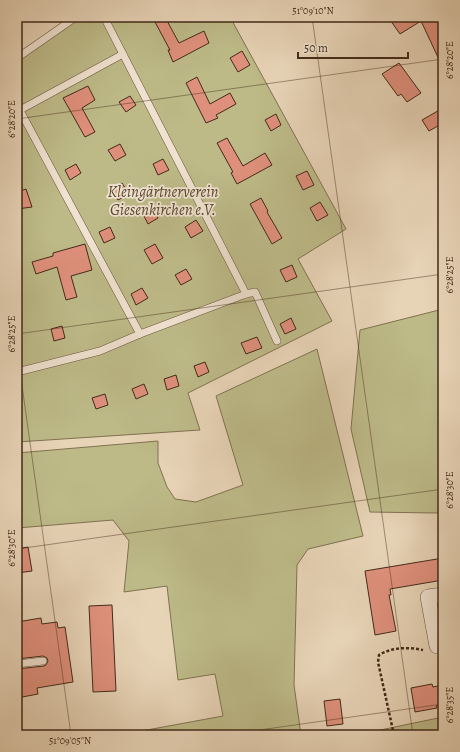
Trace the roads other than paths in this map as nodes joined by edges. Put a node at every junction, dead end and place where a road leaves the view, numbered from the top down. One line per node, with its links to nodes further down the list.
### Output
1 (76, 17): 4 (lane)
2 (106, 18): 3 (lane)
3 (123, 54): 5 (lane); 6 (lane)
4 (17, 58)
5 (18, 108): 7 (lane)
6 (246, 294): 7 (lane); 8 (lane)
7 (140, 334): 9 (lane)
8 (277, 341)
9 (17, 372)
10 (443, 595): 11 (street)
11 (437, 646)
12 (44, 660): 13 (lane)
13 (17, 664)

